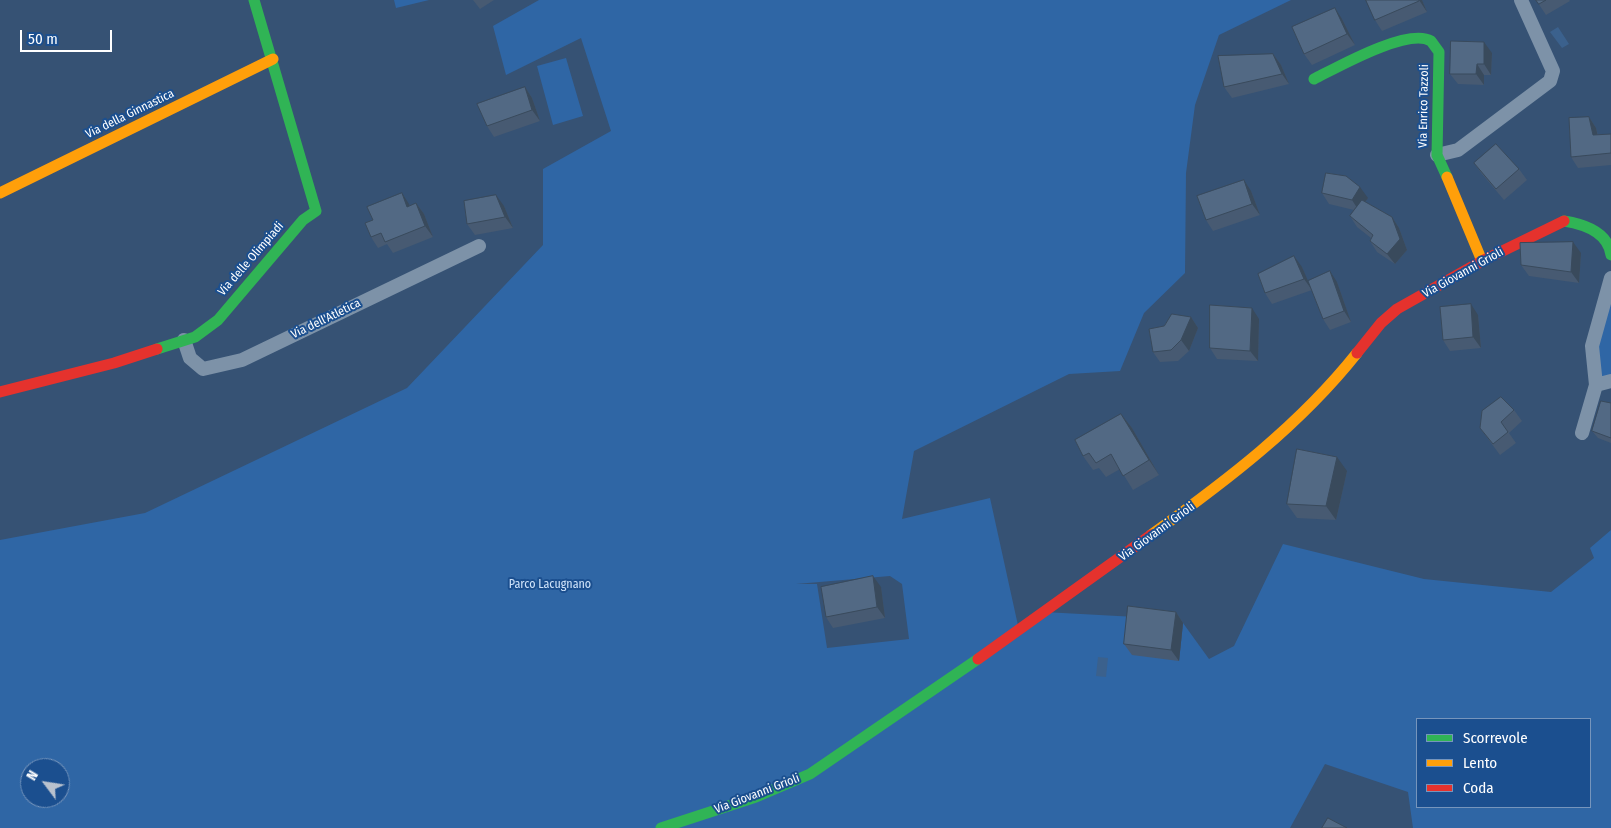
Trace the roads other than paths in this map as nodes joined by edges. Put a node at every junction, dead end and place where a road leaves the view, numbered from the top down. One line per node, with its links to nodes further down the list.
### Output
1 (254, 0): 3 (street, Via delle Olimpiadi)
2 (1521, 0): 5 (street)
3 (273, 60): 6 (street, Via della Ginnastica); 11 (street, Via delle Olimpiadi)
4 (1314, 79): 5 (street, Via Enrico Tazzoli)
5 (1437, 155): 9 (street, Via Enrico Tazzoli)
6 (0, 193)
7 (479, 246): 11 (street, Via dell'Atletica)
8 (1611, 255): 9 (street, Via Giovanni Grioli)
9 (1482, 261): 16 (street, Via Giovanni Grioli)
10 (1611, 278): 13 (street)
11 (184, 340): 14 (street, Via delle Olimpiadi)
12 (1611, 381): 13 (street)
13 (1596, 385): 15 (street)
14 (0, 392)
15 (1582, 433)
16 (661, 828)

